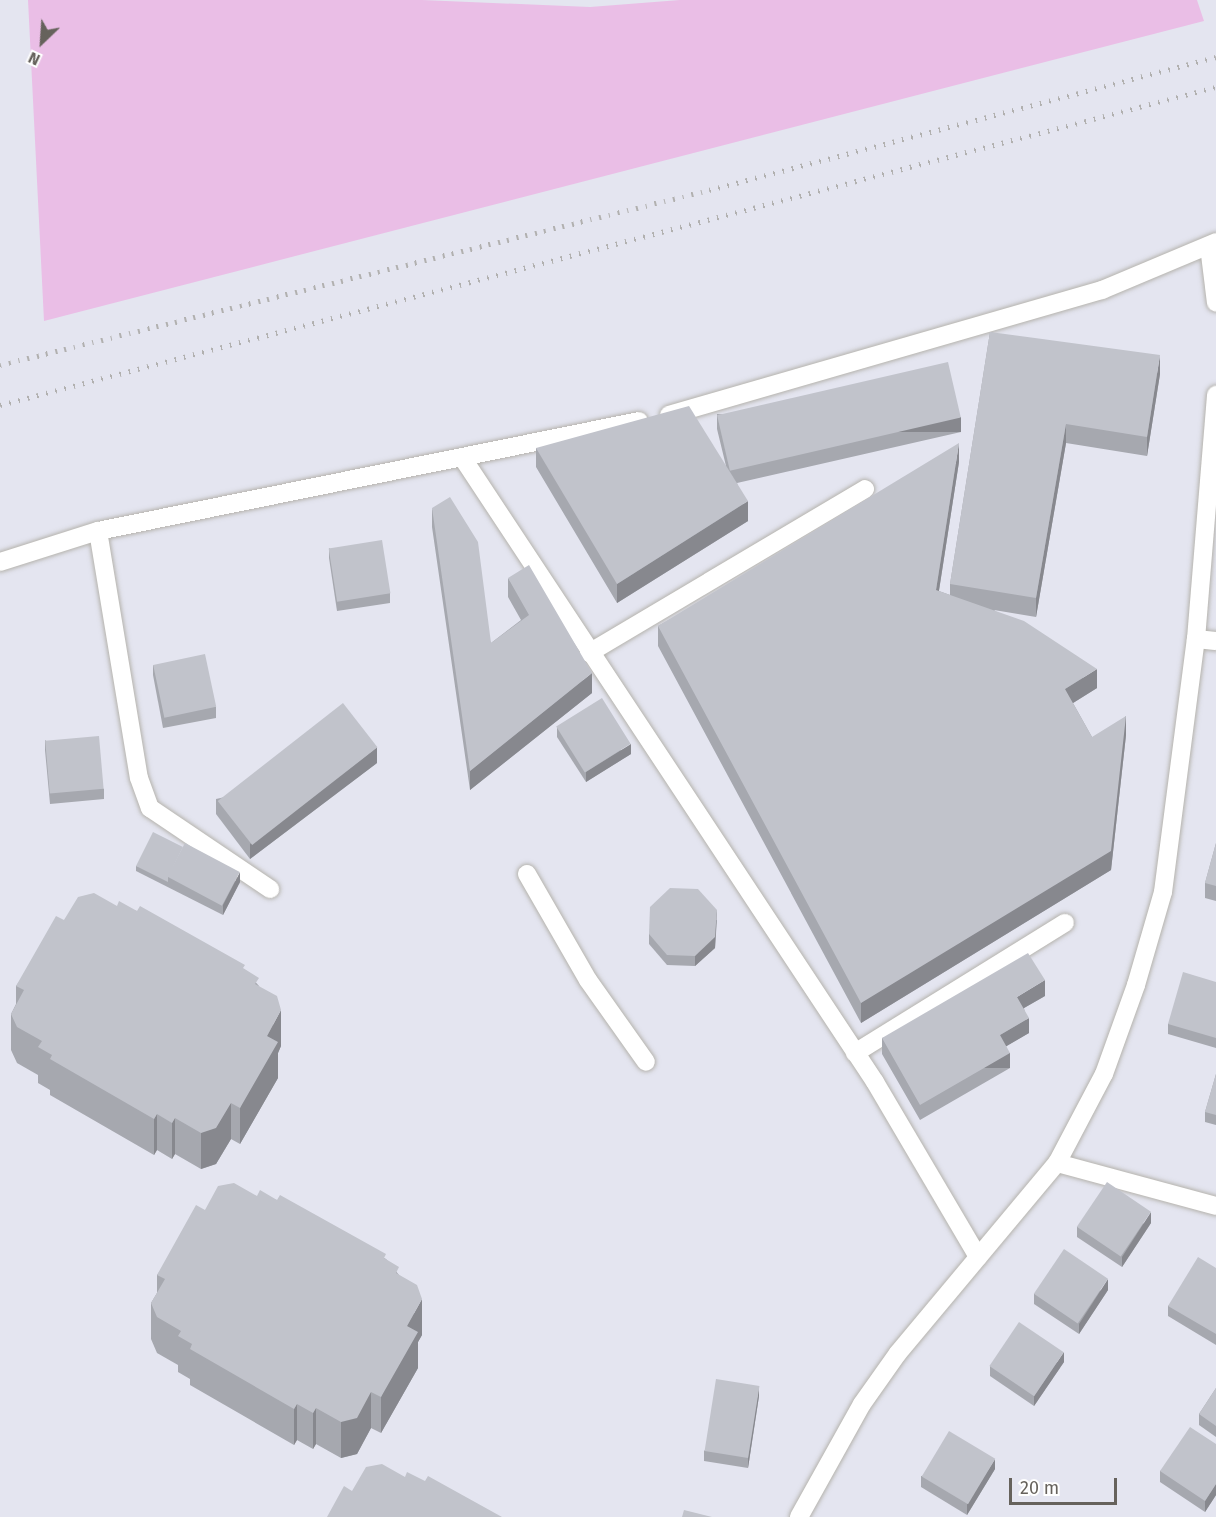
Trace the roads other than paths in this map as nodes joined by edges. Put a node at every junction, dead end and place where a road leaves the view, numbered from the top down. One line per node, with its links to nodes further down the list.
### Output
1 (1213, 244): 2 (street); 4 (street)
2 (1216, 303)
3 (1216, 395): 8 (street)
4 (462, 457): 6 (street); 10 (street)
5 (865, 489): 10 (street)
6 (98, 531): 7 (street); 12 (street)
7 (0, 562)
8 (1196, 639): 9 (street); 16 (street)
9 (1216, 641)
10 (589, 653): 14 (street)
11 (527, 874): 15 (street)
12 (270, 889)
13 (1065, 923): 14 (street)
14 (855, 1053): 18 (street)
15 (646, 1062)
16 (1058, 1162): 17 (street); 18 (street)
17 (1216, 1206)
18 (978, 1257): 19 (street)
19 (799, 1517)

